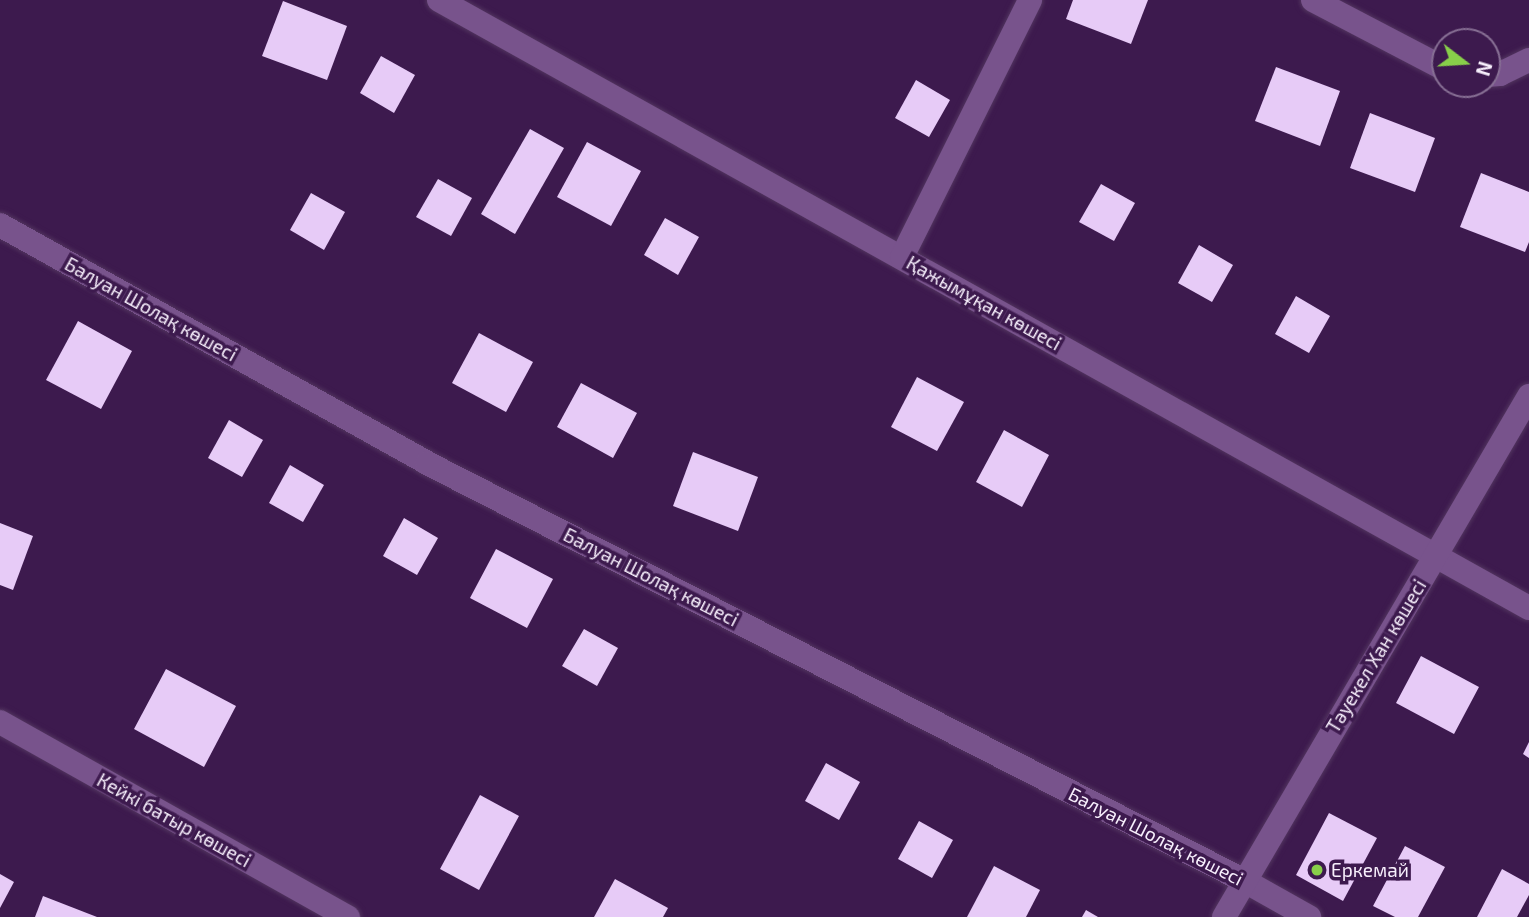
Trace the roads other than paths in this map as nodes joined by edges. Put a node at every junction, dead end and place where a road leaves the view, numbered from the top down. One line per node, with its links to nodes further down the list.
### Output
1 (439, 0): 8 (street, Қажымұқан көшесі)
2 (1030, 0): 8 (street)
3 (1313, 0): 5 (street)
4 (1529, 60): 6 (street)
5 (1431, 62)
6 (1501, 74)
7 (0, 225): 13 (street, Балуан Шолақ көшесі)
8 (902, 257): 10 (street, Қажымұқан көшесі)
9 (1529, 396): 10 (street, Тәуекел Хан көшесі)
10 (1436, 554): 11 (street, Қажымұқан көшесі); 13 (street, Тәуекел Хан көшесі)
11 (1529, 608)
12 (0, 722): 14 (street, Кейкі батыр көшесі)
13 (1243, 880): 15 (street, Тәуекел Хан көшесі); 16 (street, Балуан Шолақ көшесі)
14 (348, 917)
15 (1224, 917)
16 (1308, 917)

